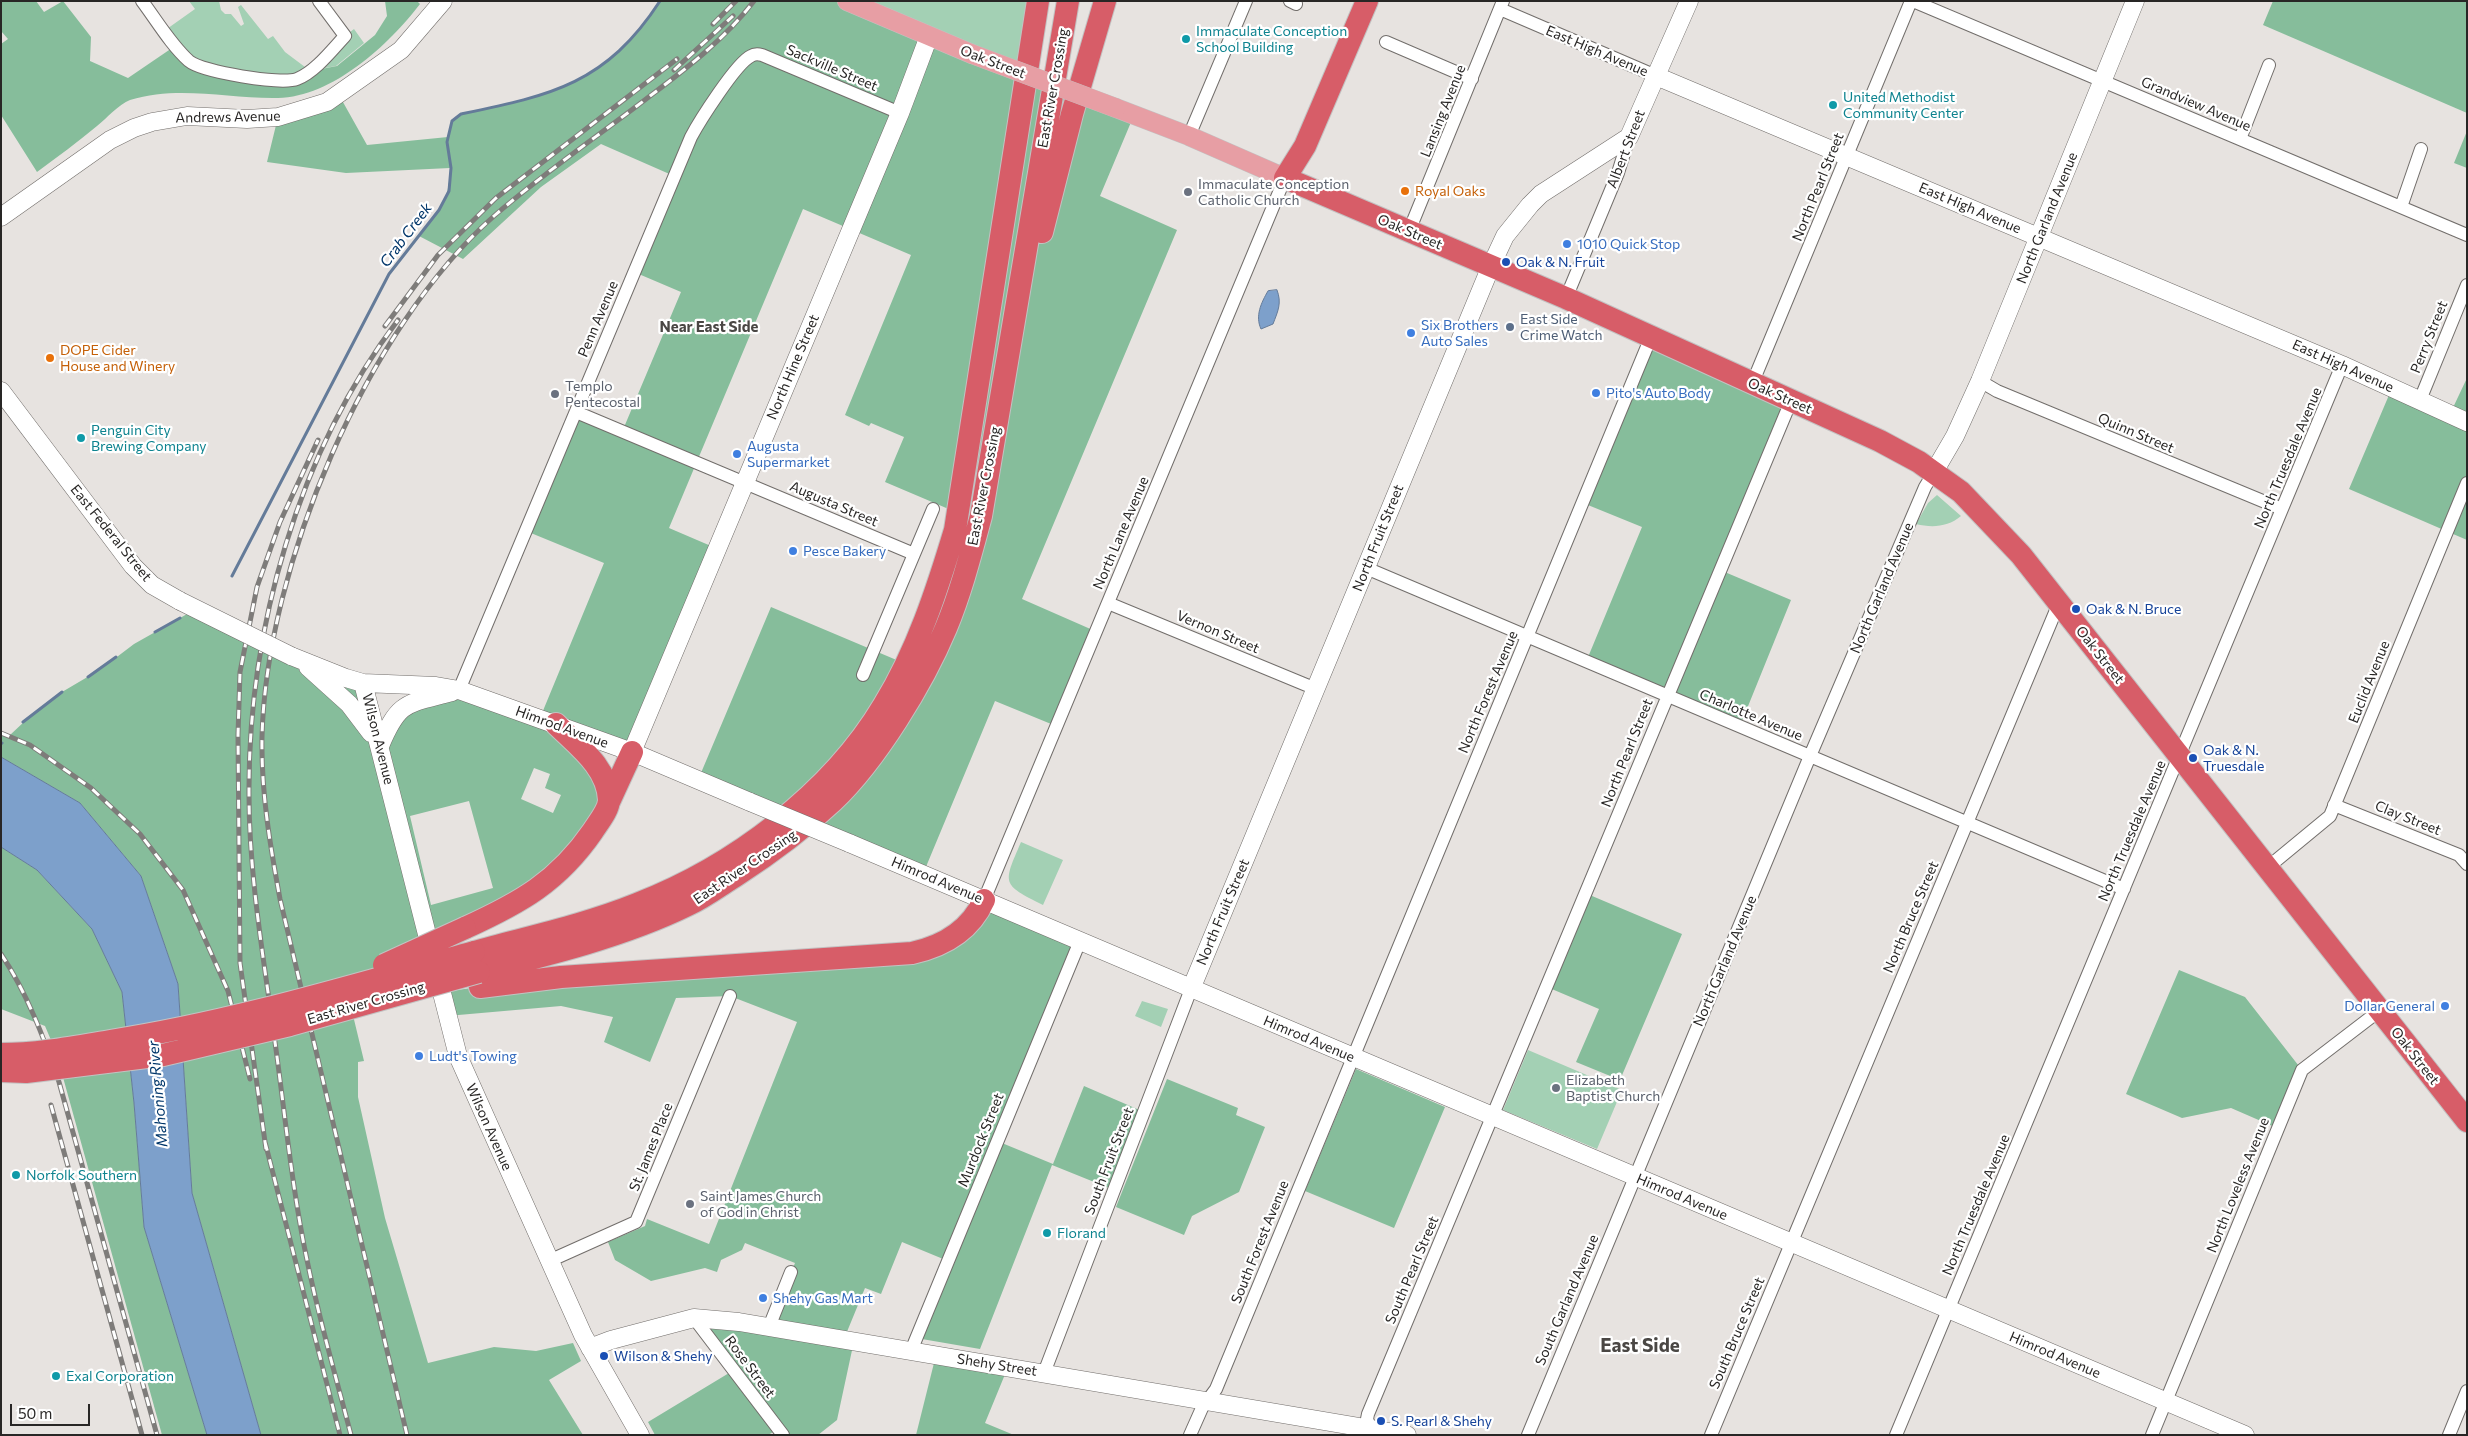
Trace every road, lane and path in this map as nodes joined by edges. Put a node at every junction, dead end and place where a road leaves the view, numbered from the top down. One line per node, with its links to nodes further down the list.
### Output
1 (142, 1): 2 (street)
2 (319, 1)
3 (443, 1): 30 (main road, Andrews Avenue)
4 (846, 1): 15 (main road, Oak Street)
5 (1038, 1): 76 (highway, East River Crossing)
6 (1068, 1): 42 (highway, East River Crossing)
7 (1105, 1): 42 (highway)
8 (1246, 1): 23 (street)
9 (1352, 1): 28 (highway)
10 (1367, 1): 28 (highway)
11 (1689, 1): 19 (main road, Albert Street)
12 (1912, 1): 21 (street, Grandview Avenue); 27 (street, North Pearl Street)
13 (2135, 1): 21 (main road, North Garland Avenue)
14 (1502, 5): 19 (street, East High Avenue); 20 (street, Lansing Avenue)
15 (929, 36): 22 (main road, North Hine Street); 23 (main road, Oak Street, bridge)
16 (1386, 42): 20 (street)
17 (752, 55): 22 (street, Sackville Street); 45 (street, Penn Avenue)
18 (2269, 65): 25 (street)
19 (1656, 76): 24 (main road, Albert Street); 27 (main road, East High Avenue)
20 (1472, 79): 31 (street, Lansing Avenue)
21 (2102, 81): 25 (street, Grandview Avenue); 33 (main road, North Garland Avenue)
22 (900, 112): 49 (main road, North Hine Street)
23 (1190, 136): 28 (main road, Oak Street)
24 (1629, 137): 34 (main road, North Fruit Street); 36 (street, Albert Street)
25 (2240, 139): 29 (street, Grandview Avenue)
26 (2421, 149): 29 (street)
27 (1846, 156): 33 (main road, East High Avenue); 40 (street, North Pearl Street)
28 (1285, 178): 31 (highway, Oak Street); 54 (street, North Lane Avenue)
29 (2401, 207): 32 (street, Grandview Avenue)
30 (1, 217)
31 (1409, 232): 34 (highway, Oak Street)
32 (2467, 235)
33 (2039, 237): 38 (main road, East High Avenue); 39 (main road, North Garland Avenue)
34 (1491, 266): 36 (highway, Oak Street); 53 (main road, North Fruit Street)
35 (2467, 285): 43 (street, Perry Street)
36 (1566, 298): 37 (highway, Oak Street)
37 (1651, 337): 40 (highway, Oak Street); 56 (street, North Forest Avenue)
38 (2342, 365): 43 (main road, East High Avenue); 51 (street, North Truesdale Avenue)
39 (1980, 381): 47 (main road, North Garland Avenue); 51 (street, Quinn Street)
40 (1752, 384): 44 (highway, Oak Street)
41 (1, 391): 57 (main road, East Federal Street, bridge)
42 (1001, 396): 76 (highway, East River Crossing)
43 (2420, 400): 46 (main road, East High Avenue)
44 (1791, 402): 47 (highway, Oak Street); 62 (street, North Pearl Street)
45 (576, 412): 49 (street, Augusta Street); 61 (street, Penn Avenue)
46 (2467, 422)
47 (1934, 472): 55 (highway, Oak Street); 66 (street, North Garland Avenue)
48 (2467, 483): 69 (street, Euclid Avenue)
49 (745, 484): 52 (street, Augusta Street); 65 (main road, North Hine Street)
50 (933, 509): 52 (street)
51 (2282, 509): 67 (street, North Truesdale Avenue)
52 (914, 554): 58 (street)
53 (1366, 568): 56 (street, Charlotte Avenue); 60 (main road, North Fruit Street)
54 (1108, 603): 60 (street, Vernon Street); 74 (street, North Lane Avenue)
55 (2059, 603): 67 (highway, Oak Street); 70 (street, North Bruce Street)
56 (1527, 637): 62 (street, Charlotte Avenue); 82 (street, North Forest Avenue)
57 (297, 659): 59 (main road, East Federal Street); 64 (main road)
58 (863, 675)
59 (364, 683): 61 (main road, Himrod Avenue); 64 (main road, Wilson Avenue)
60 (1316, 689): 77 (main road, North Fruit Street)
61 (459, 690): 63 (main road, Himrod Avenue); 64 (main road)
62 (1667, 696): 66 (street, Charlotte Avenue); 84 (street, North Pearl Street)
63 (556, 724): 65 (main road, Himrod Avenue); 68 (highway)
64 (380, 746): 88 (main road, Wilson Avenue)
65 (632, 752): 68 (highway); 74 (main road, Himrod Avenue, bridge)
66 (1810, 756): 70 (street, Charlotte Avenue); 86 (street, North Garland Avenue)
67 (2179, 757): 72 (highway, Oak Street); 73 (street, North Truesdale Avenue)
68 (609, 802): 78 (highway, bridge)
69 (2334, 805): 71 (street, Clay Street); 72 (street, Euclid Avenue)
70 (1967, 823): 73 (street, Charlotte Avenue); 87 (street, North Bruce Street)
71 (2467, 864)
72 (2267, 868): 80 (highway, Oak Street)
73 (2124, 889): 90 (street, North Truesdale Avenue)
74 (984, 900): 75 (main road, Himrod Avenue); 76 (highway)
75 (1080, 941): 77 (main road, Himrod Avenue); 94 (street, Murdock Street)
76 (478, 970): 78 (highway, East River Crossing, bridge); 83 (highway, East River Crossing, bridge)
77 (1191, 989): 82 (main road, Himrod Avenue); 95 (street, South Fruit Street)
78 (319, 994): 81 (highway, East River Crossing, bridge)
79 (730, 996): 88 (street, St. James Place)
80 (2379, 1011): 85 (highway, Oak Street); 98 (street, North Loveless Avenue)
81 (1, 1054)
82 (1352, 1058): 84 (main road, Himrod Avenue); 97 (street, South Forest Avenue)
83 (1, 1071)
84 (1492, 1117): 86 (main road, Himrod Avenue); 99 (street, South Pearl Street)
85 (2467, 1122)
86 (1635, 1177): 87 (main road, Himrod Avenue); 104 (street, South Garland Avenue)
87 (1791, 1243): 90 (main road, Himrod Avenue); 105 (street, South Bruce Street)
88 (550, 1260): 93 (main road, Wilson Avenue)
89 (791, 1272): 92 (street)
90 (1949, 1309): 98 (main road, Himrod Avenue); 106 (street, North Truesdale Avenue)
91 (694, 1318): 92 (main road, Shehy Street); 93 (main road, Shehy Street); 101 (street, Rose Street)
92 (768, 1327): 94 (main road, Shehy Street)
93 (590, 1348): 100 (main road, Wilson Avenue)
94 (911, 1351): 95 (main road, Shehy Street)
95 (1044, 1372): 97 (main road, Shehy Street)
96 (2467, 1391): 109 (street)
97 (1208, 1401): 99 (main road, Shehy Street); 102 (street, South Forest Avenue)
98 (2166, 1401): 107 (street, North Loveless Avenue); 108 (main road, Himrod Avenue)
99 (1372, 1432): 103 (main road, Shehy Street)
100 (640, 1435)
101 (783, 1435)
102 (1190, 1435)
103 (1407, 1435)
104 (1528, 1435)
105 (1711, 1435)
106 (1896, 1435)
107 (2152, 1435)
108 (2245, 1435)
109 (2448, 1435)

